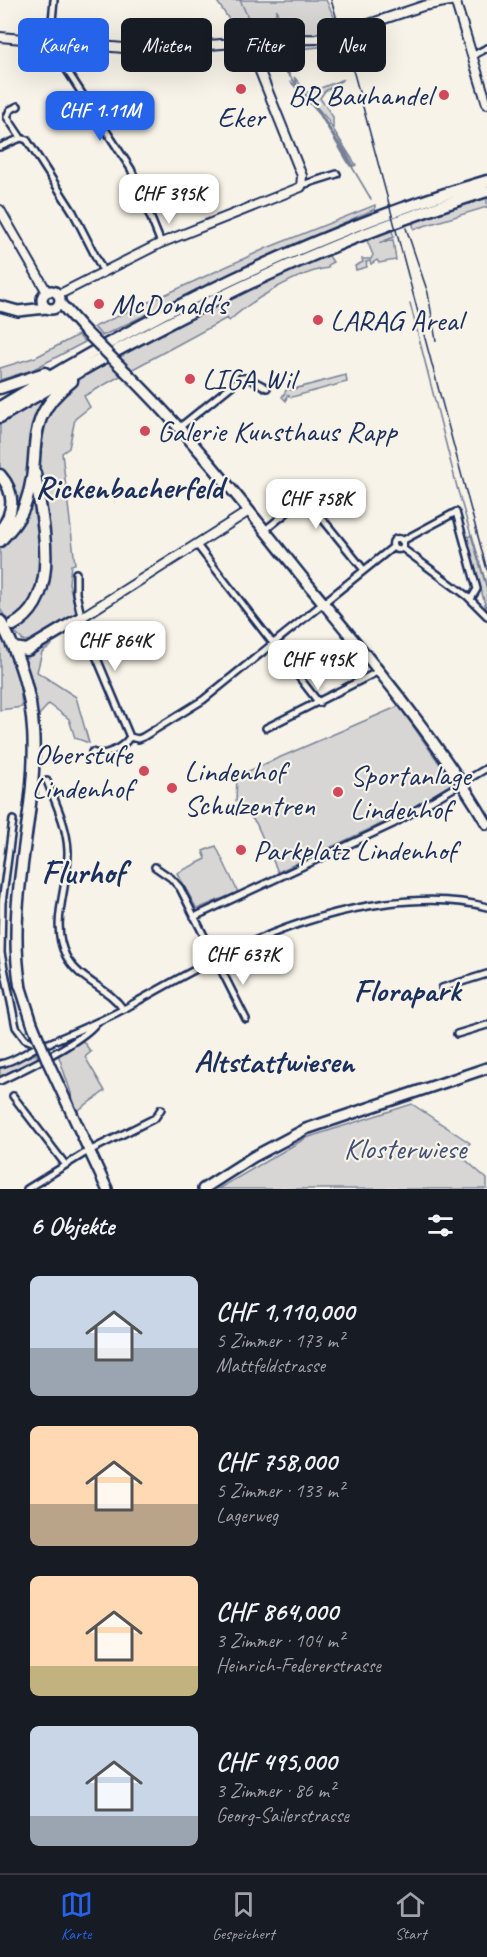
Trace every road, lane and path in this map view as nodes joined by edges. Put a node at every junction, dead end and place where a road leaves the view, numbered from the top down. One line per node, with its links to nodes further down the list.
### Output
1 (54, 0): 3 (street)
2 (455, 0): 4 (street); 10 (street)
3 (53, 18)
4 (386, 18)
5 (0, 37): 6 (street)
6 (18, 39)
7 (224, 44): 8 (street)
8 (109, 47)
9 (487, 48): 10 (street)
10 (472, 56): 13 (street)
11 (68, 72): 22 (street)
12 (260, 72): 19 (street)
13 (487, 104)
14 (18, 106): 15 (street)
15 (21, 138): 16 (street); 23 (street)
16 (0, 147)
17 (337, 174): 19 (street)
18 (487, 182): 27 (highway)
19 (302, 185): 22 (street)
20 (487, 191): 26 (highway)
21 (0, 210): 24 (street)
22 (161, 243): 24 (street)
23 (101, 267)
24 (51, 301): 25 (main road); 32 (main road, bridge)
25 (4, 307)
26 (128, 342): 31 (highway); 33 (highway)
27 (91, 353): 28 (highway); 30 (highway)
28 (0, 388)
29 (267, 388): 32 (street)
30 (0, 407)
31 (0, 417)
32 (180, 427): 35 (main road)
33 (33, 452): 38 (highway); 50 (highway)
34 (0, 475): 36 (highway)
35 (249, 511): 37 (main road); 40 (street)
36 (1, 530)
37 (264, 531): 43 (street); 46 (main road)
38 (0, 541)
39 (402, 541): 41 (street); 42 (street); 45 (street)
40 (197, 545): 48 (street); 51 (street)
41 (393, 547): 42 (street); 43 (street)
42 (402, 548): 45 (street)
43 (364, 570): 46 (street)
44 (76, 573): 48 (street)
45 (471, 600): 47 (street)
46 (323, 603): 51 (street); 53 (main road)
47 (487, 616)
48 (82, 617): 52 (highway); 56 (street)
49 (0, 621): 52 (highway)
50 (13, 625)
51 (273, 643): 54 (street); 56 (street)
52 (14, 648): 68 (highway)
53 (380, 672): 54 (street); 60 (main road)
54 (319, 703): 55 (street)
55 (266, 728)
56 (130, 737): 57 (street)
57 (92, 752)
58 (487, 768): 60 (street)
59 (47, 781): 70 (street)
60 (462, 783): 62 (main road); 65 (street)
61 (13, 820): 75 (street)
62 (487, 824)
63 (155, 867): 65 (street)
64 (487, 907): 66 (street)
65 (194, 916): 66 (street)
66 (215, 958): 70 (street); 71 (street)
67 (487, 974): 69 (street)
68 (20, 985): 81 (main road, bridge)
69 (442, 988)
70 (123, 1009): 72 (street)
71 (246, 1019)
72 (97, 1021): 75 (street); 78 (street)
73 (487, 1025): 74 (street)
74 (457, 1034)
75 (40, 1045): 76 (street)
76 (0, 1064)
77 (487, 1068): 85 (main road)
78 (1, 1081)
79 (13, 1096): 82 (street)
80 (161, 1109): 81 (street)
81 (89, 1150): 82 (street); 84 (main road)
82 (66, 1164): 83 (street)
83 (27, 1189)
84 (107, 1189)
85 (203, 1189)

